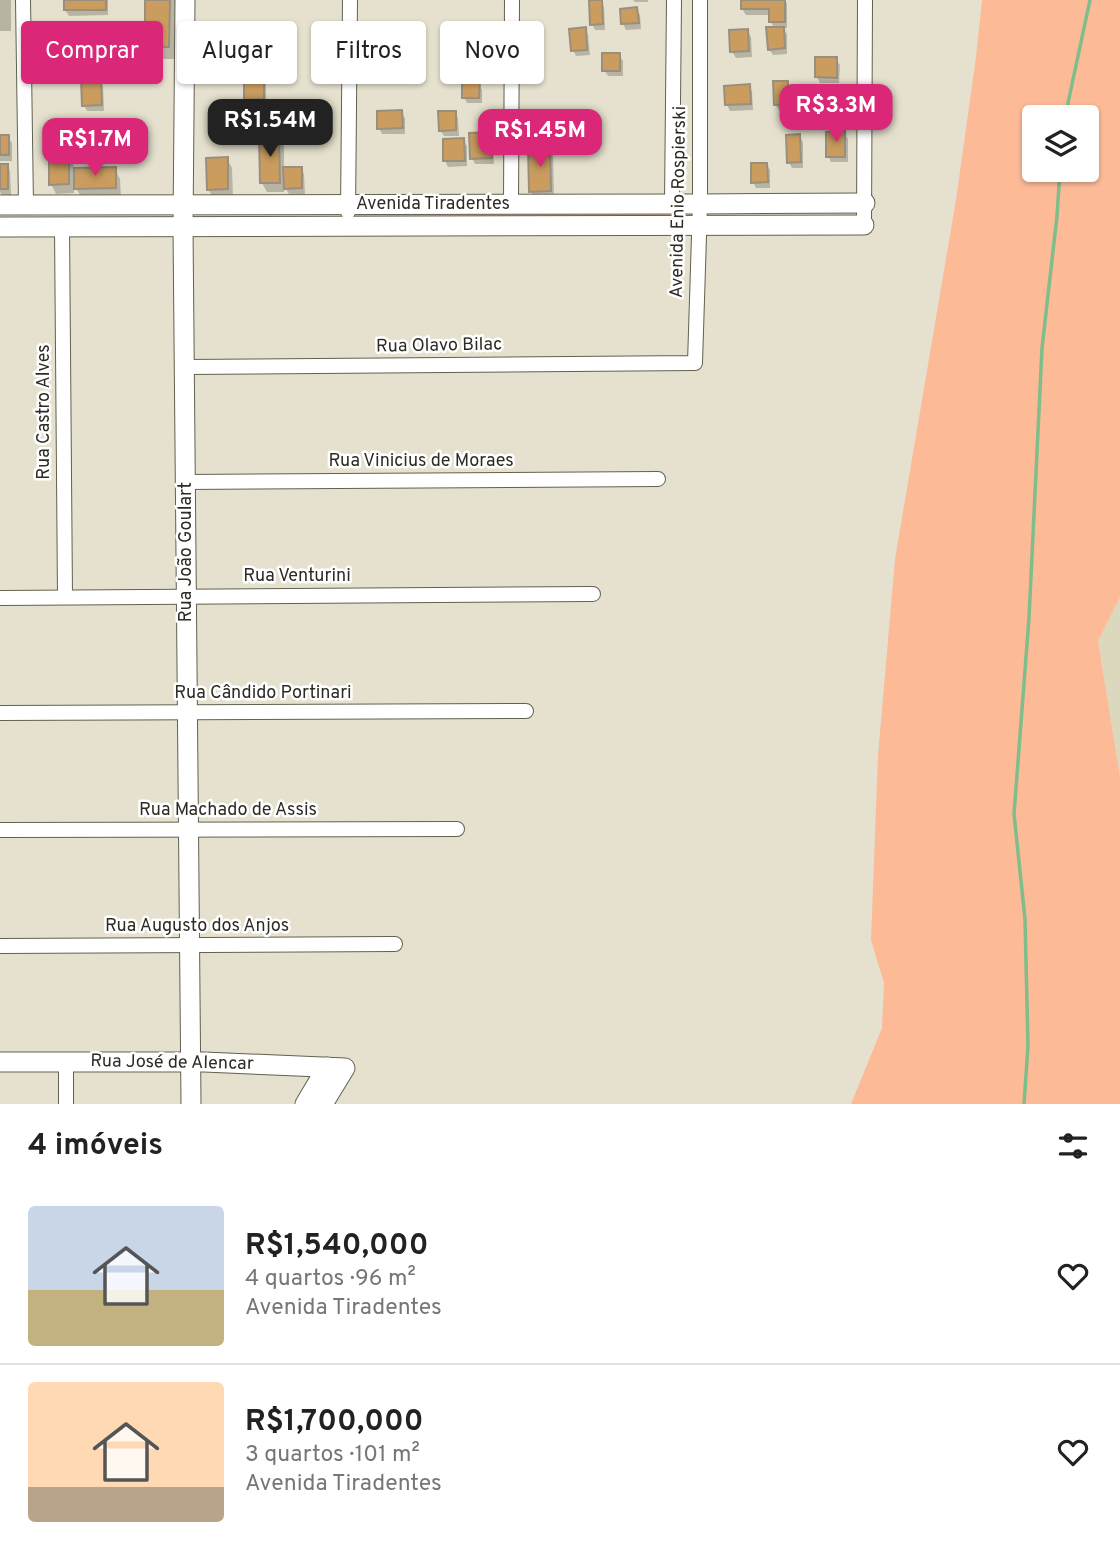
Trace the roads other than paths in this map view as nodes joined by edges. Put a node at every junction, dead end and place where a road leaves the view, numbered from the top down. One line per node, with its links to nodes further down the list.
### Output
1 (23, 0): 13 (street)
2 (185, 0): 14 (street, Rua João Goulart)
3 (350, 0): 15 (street)
4 (512, 0): 9 (street)
5 (674, 0): 10 (street, Avenida Enio Rospierski)
6 (700, 0): 11 (street, Avenida Enio Rospierski)
7 (865, 0): 8 (street)
8 (865, 203): 11 (street, Avenida Tiradentes); 17 (street)
9 (511, 204): 10 (street, Avenida Tiradentes); 15 (street, Avenida Tiradentes)
10 (672, 204): 11 (street, Avenida Tiradentes)
11 (700, 204): 16 (street, Avenida Enio Rospierski)
12 (0, 205): 13 (street, Avenida Tiradentes)
13 (26, 205): 14 (street, Avenida Tiradentes)
14 (184, 205): 15 (street, Avenida Tiradentes); 21 (street, Rua João Goulart)
15 (348, 205): 18 (street)
16 (699, 225): 17 (street, Avenida Tiradentes); 18 (street, Avenida Tiradentes); 22 (street, Avenida Enio Rospierski)
17 (864, 225)
18 (347, 226): 21 (street, Avenida Tiradentes)
19 (0, 227): 20 (street, Avenida Tiradentes)
20 (62, 227): 21 (street, Avenida Tiradentes); 28 (street, Rua Castro Alves)
21 (183, 227): 23 (street, Rua João Goulart)
22 (695, 363): 23 (street, Rua Olavo Bilac)
23 (184, 367): 25 (street, Rua João Goulart)
24 (658, 479): 25 (street, Rua Vinicius de Moraes)
25 (186, 482): 27 (street, Rua João Goulart)
26 (593, 594): 27 (street, Rua Venturini)
27 (186, 596): 28 (street, Rua Venturini); 32 (street, Rua João Goulart)
28 (65, 597): 29 (street, Rua Venturini)
29 (0, 598)
30 (526, 711): 32 (street, Rua Cândido Portinari)
31 (0, 713): 32 (street, Rua Cândido Portinari)
32 (187, 713): 33 (street, Rua João Goulart)
33 (188, 828): 34 (street, Rua Machado de Assis); 35 (street, Rua Machado de Assis); 37 (street, Rua João Goulart)
34 (457, 829)
35 (0, 830)
36 (395, 944): 37 (street, Rua Augusto dos Anjos)
37 (189, 945): 38 (street, Rua Augusto dos Anjos); 39 (street, Rua João Goulart)
38 (0, 946)
39 (190, 1061): 41 (street, Rua José de Alencar); 42 (street, Rua José de Alencar); 44 (street, Rua João Goulart)
40 (0, 1062): 41 (street, Rua José de Alencar)
41 (66, 1062): 43 (street)
42 (336, 1068): 45 (street); 46 (street)
43 (66, 1104)
44 (191, 1104)
45 (305, 1104)
46 (323, 1104)

